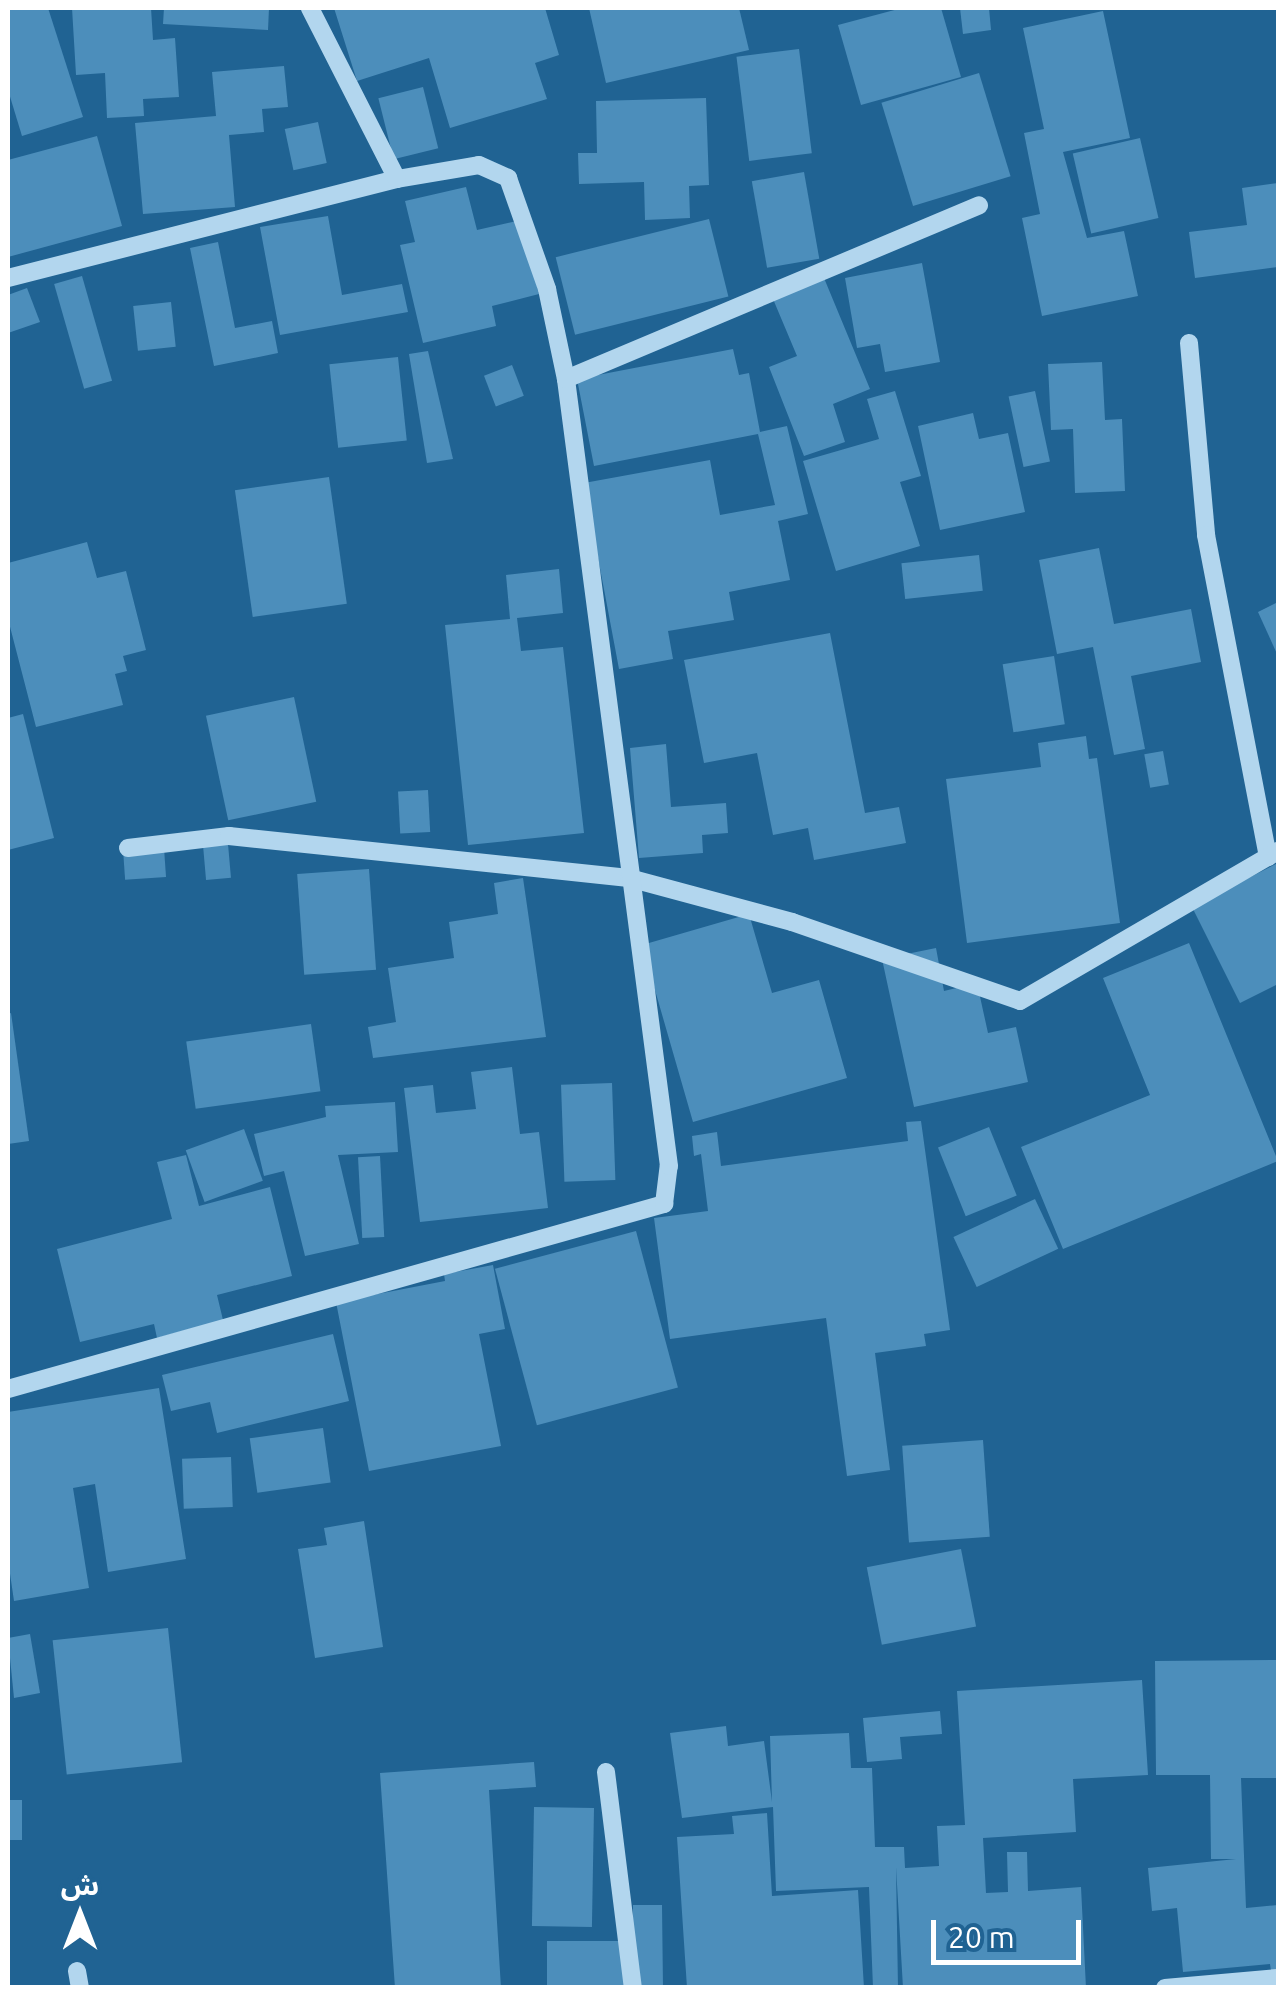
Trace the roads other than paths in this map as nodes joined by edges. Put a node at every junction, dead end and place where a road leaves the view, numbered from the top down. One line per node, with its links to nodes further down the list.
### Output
1 (310, 8): 2 (street)
2 (397, 179): 4 (street); 6 (street)
3 (979, 205): 6 (street)
4 (8, 278)
5 (1189, 343): 8 (street)
6 (566, 379): 9 (street)
7 (128, 848): 9 (street)
8 (1274, 854): 9 (street)
9 (629, 878): 10 (street)
10 (8, 1389)
11 (606, 1772): 13 (street)
12 (1278, 1978): 14 (street)
13 (634, 1988)
14 (1165, 1988)

